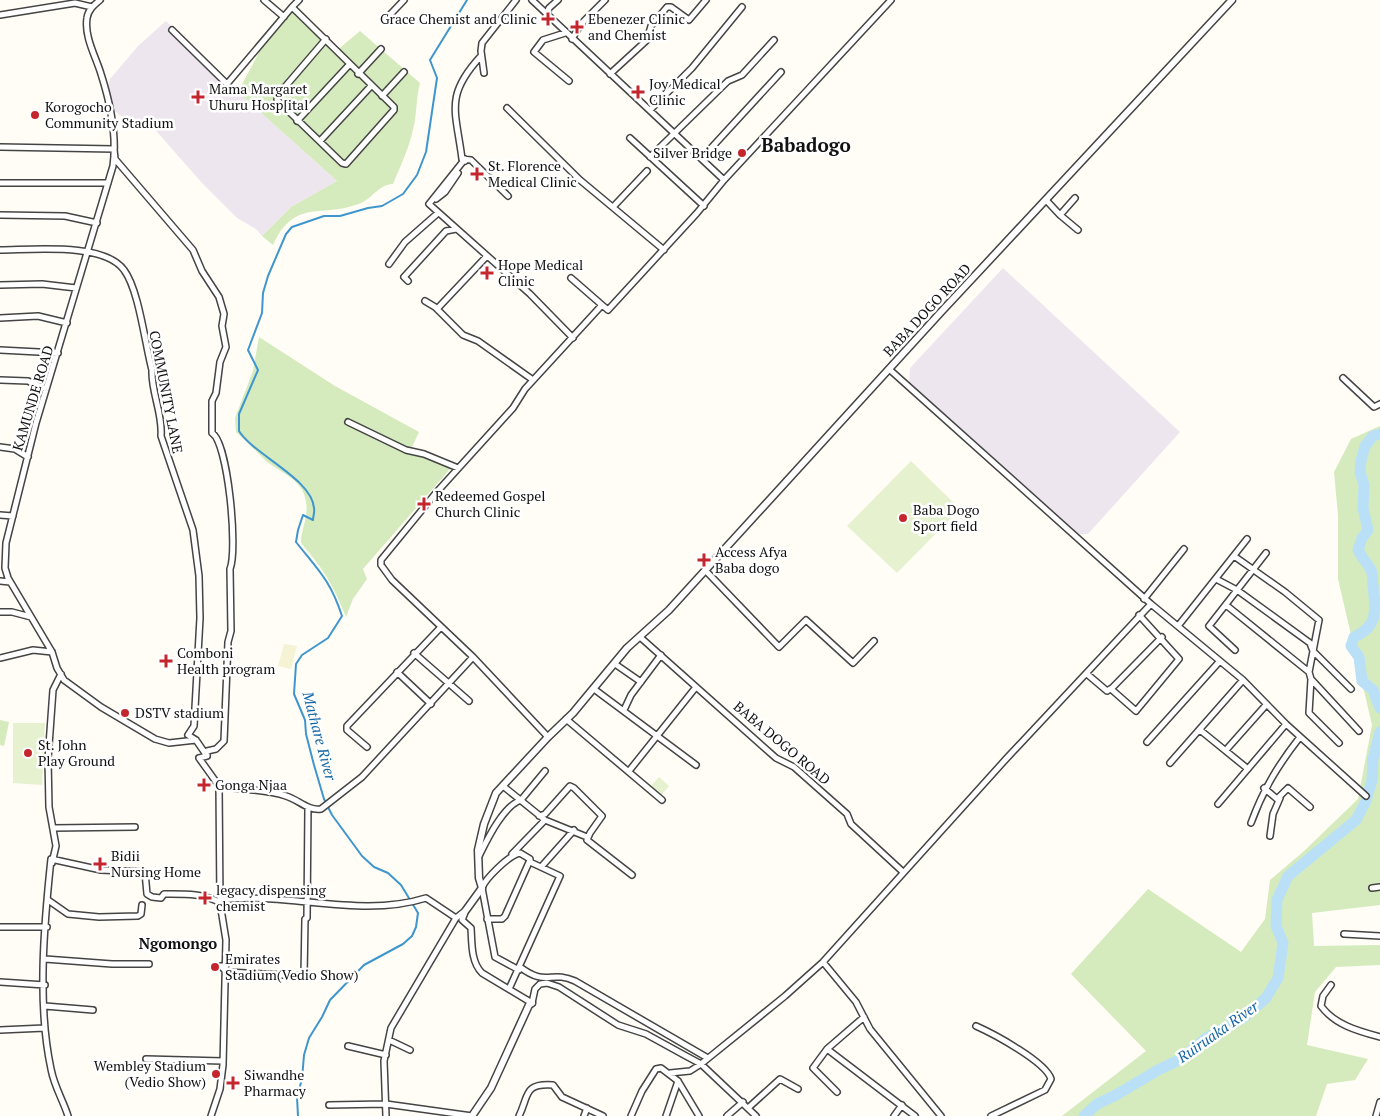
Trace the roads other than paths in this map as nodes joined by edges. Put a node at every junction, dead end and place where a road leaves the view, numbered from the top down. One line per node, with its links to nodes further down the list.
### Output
1 (100, 0): 12 (street)
2 (264, 0): 17 (street)
3 (299, 0): 13 (street)
4 (404, 0): 18 (street)
5 (516, 0): 29 (street)
6 (532, 0): 16 (street)
7 (558, 0): 16 (street)
8 (605, 0): 22 (street)
9 (706, 0): 31 (street)
10 (891, 0): 47 (street)
11 (1232, 0): 53 (street, BABA DOGO ROAD)
12 (92, 7): 15 (street); 42 (street, KAMUNDE ROAD)
13 (292, 7): 17 (street); 21 (street)
14 (742, 7): 36 (street)
15 (0, 14)
16 (546, 16): 20 (street)
17 (284, 17): 19 (street)
18 (384, 21)
19 (172, 30)
20 (565, 33): 22 (street); 32 (street)
21 (326, 39): 26 (street); 37 (street)
22 (572, 39): 31 (street)
23 (774, 40): 38 (street)
24 (380, 49): 30 (street)
25 (480, 56): 45 (street)
26 (349, 64): 30 (street); 37 (street)
27 (404, 72): 34 (street)
28 (781, 72): 44 (street)
29 (484, 73)
30 (358, 74): 33 (street)
31 (610, 74): 36 (street)
32 (568, 81)
33 (371, 86): 34 (street); 40 (street)
34 (382, 96): 40 (street)
35 (507, 108): 55 (street)
36 (650, 110): 38 (street)
37 (297, 122): 40 (street)
38 (675, 133): 43 (street); 44 (street)
39 (630, 138): 43 (street)
40 (320, 141)
41 (0, 148): 42 (street)
42 (114, 149): 49 (street, KAMUNDE ROAD); 150 (street)
43 (650, 157): 54 (street)
44 (702, 158): 47 (street)
45 (463, 159): 50 (street); 52 (street); 56 (street)
46 (646, 171): 55 (street)
47 (724, 180): 54 (street)
48 (0, 183): 49 (street)
49 (108, 184): 59 (street, KAMUNDE ROAD)
50 (508, 196)
51 (1075, 198): 58 (street)
52 (436, 199)
53 (1046, 200): 58 (street); 79 (street, BABA DOGO ROAD)
54 (704, 206): 63 (street)
55 (613, 207): 63 (street)
56 (438, 213): 60 (street); 66 (street)
57 (0, 215): 59 (street)
58 (1060, 215): 61 (street)
59 (97, 222): 64 (street, KAMUNDE ROAD)
60 (456, 229): 65 (street); 68 (street)
61 (1078, 230)
62 (0, 250): 64 (street, COMMUNITY LANE)
63 (664, 250): 72 (street)
64 (87, 251): 70 (street, KAMUNDE ROAD); 145 (street, COMMUNITY LANE)
65 (487, 256): 73 (street); 76 (street)
66 (389, 264)
67 (571, 278): 72 (street)
68 (408, 281)
69 (0, 285): 70 (street)
70 (76, 288): 75 (street, KAMUNDE ROAD)
71 (425, 301): 73 (street)
72 (602, 305): 76 (street)
73 (437, 309): 82 (street)
74 (0, 318): 75 (street)
75 (68, 323): 78 (street, KAMUNDE ROAD)
76 (574, 338): 82 (street)
77 (0, 350): 78 (street)
78 (58, 353): 83 (street, KAMUNDE ROAD)
79 (889, 369): 97 (street, BABA DOGO ROAD); 102 (street)
80 (1343, 378): 84 (street)
81 (0, 380): 83 (street)
82 (533, 380): 88 (street)
83 (46, 389): 87 (street, KAMUNDE ROAD)
84 (1380, 404)
85 (348, 422): 88 (street)
86 (0, 447): 87 (street)
87 (28, 456): 90 (street, KAMUNDE ROAD)
88 (458, 468): 109 (street)
89 (0, 515): 90 (street)
90 (13, 516): 92 (street, KAMUNDE ROAD)
91 (1247, 539): 95 (street)
92 (3, 549): 100 (street, KAMUNDE ROAD)
93 (1184, 549): 102 (street)
94 (1266, 553): 96 (street)
95 (1234, 556): 96 (street); 98 (street)
96 (1253, 568): 101 (street); 114 (street)
97 (705, 570): 110 (street, BABA DOGO ROAD); 112 (street)
98 (1216, 578): 101 (street); 108 (street)
99 (0, 581): 100 (street)
100 (10, 582): 107 (street, KAMUNDE ROAD)
101 (1237, 590): 104 (street); 114 (street)
102 (1144, 598): 103 (street)
103 (1151, 604): 106 (street); 108 (street)
104 (1226, 605): 113 (street); 123 (street)
105 (0, 612): 107 (street)
106 (1139, 615): 111 (street); 125 (street)
107 (32, 617): 115 (street, KAMUNDE ROAD)
108 (1178, 626): 120 (street)
109 (441, 627): 116 (street); 119 (street)
110 (640, 637): 117 (street, BABA DOGO ROAD); 121 (street, BABA DOGO ROAD)
111 (1162, 637): 132 (street); 132 (street)
112 (874, 641)
113 (1235, 650)
114 (1313, 651): 123 (street); 133 (street)
115 (52, 652): 118 (street); 124 (street, KAMUNDE ROAD)
116 (414, 653): 122 (street); 129 (street)
117 (661, 655): 128 (street); 130 (street, BABA DOGO ROAD)
118 (0, 658)
119 (473, 658): 129 (street); 143 (street)
120 (1219, 662): 127 (street); 146 (street)
121 (615, 664): 128 (street); 131 (street, BABA DOGO ROAD)
122 (397, 672): 135 (street); 148 (street)
123 (1309, 672): 126 (street)
124 (60, 674): 145 (street, KAMUNDE ROAD); 170 (street)
125 (1087, 674): 132 (street); 179 (street)
126 (1312, 679): 141 (street); 147 (street)
127 (1243, 680): 136 (street); 140 (street)
128 (641, 682): 137 (street)
129 (450, 684): 134 (street); 135 (street)
130 (696, 686): 142 (street); 179 (street, BABA DOGO ROAD)
131 (594, 689): 137 (street); 138 (street, BABA DOGO ROAD)
132 (1110, 689)
133 (1351, 689)
134 (469, 701)
135 (432, 704): 164 (street)
136 (1266, 705): 139 (street); 149 (street)
137 (624, 710): 142 (street)
138 (566, 719): 143 (street, BABA DOGO ROAD); 155 (street)
139 (1286, 724): 144 (street); 153 (street)
140 (1200, 730): 149 (street); 151 (street)
141 (1359, 731)
142 (658, 736): 152 (street); 155 (street)
143 (548, 737): 157 (street, BABA DOGO ROAD)
144 (1300, 738): 158 (street); 160 (street)
145 (196, 740): 150 (street, COMMUNITY LANE)
146 (1147, 742)
147 (1339, 744)
148 (367, 747)
149 (1226, 750): 153 (street)
150 (207, 756): 156 (street)
151 (1170, 763)
152 (696, 765)
153 (1248, 770): 163 (street)
154 (545, 771): 161 (street)
155 (629, 771): 162 (street)
156 (219, 786): 164 (street); 185 (street)
157 (504, 786): 161 (street); 174 (street, BABA DOGO ROAD)
158 (1264, 788): 159 (street); 168 (street)
159 (1288, 788): 165 (street); 172 (street)
160 (1366, 796)
161 (521, 800): 166 (street); 174 (street)
162 (662, 800)
163 (1218, 804)
164 (308, 807): 186 (street)
165 (1310, 807)
166 (539, 816): 167 (street); 173 (street)
167 (545, 820): 171 (street); 177 (street)
168 (1251, 823)
169 (134, 827): 170 (street)
170 (53, 828): 175 (street)
171 (574, 830): 173 (street); 178 (street)
172 (1270, 836)
173 (587, 837): 180 (street)
174 (478, 857): 182 (street, BABA DOGO ROAD)
175 (51, 859): 184 (street); 185 (street)
176 (530, 859): 177 (street); 178 (street); 190 (street)
177 (505, 861): 182 (street)
178 (542, 866): 199 (street)
179 (903, 872): 196 (street)
180 (632, 875)
181 (1380, 887): 183 (street)
182 (482, 888): 188 (street); 190 (street)
183 (1372, 888)
184 (48, 900): 187 (street); 192 (street)
185 (220, 901): 186 (street); 198 (street)
186 (308, 902): 189 (street); 198 (street)
187 (142, 905)
188 (466, 910): 189 (street); 203 (street)
189 (456, 918): 212 (street)
190 (487, 919): 199 (street)
191 (0, 927): 192 (street)
192 (46, 927): 195 (street)
193 (1344, 934): 194 (street)
194 (1380, 936)
195 (45, 959): 197 (street); 202 (street)
196 (822, 962): 207 (street); 220 (street)
197 (149, 964)
198 (226, 965): 219 (street)
199 (519, 969): 203 (street); 217 (street)
200 (0, 982): 202 (street)
201 (1331, 985): 211 (street)
202 (44, 986): 205 (street)
203 (509, 989): 204 (street)
204 (532, 1004): 220 (street); 236 (street)
205 (45, 1006): 206 (street); 209 (street)
206 (93, 1010)
207 (864, 1017): 214 (street); 248 (street)
208 (976, 1026): 249 (street)
209 (45, 1028): 210 (street); 233 (street)
210 (0, 1030)
211 (1380, 1037)
212 (389, 1040): 215 (street); 216 (street)
213 (348, 1046): 216 (street)
214 (827, 1049): 224 (street); 229 (street)
215 (410, 1050)
216 (386, 1056): 227 (street)
217 (706, 1057)
218 (146, 1059): 219 (street)
219 (223, 1061): 234 (street)
220 (700, 1064): 221 (street); 225 (street)
221 (670, 1073): 222 (street); 240 (street)
222 (678, 1081): 232 (street); 241 (street)
223 (798, 1089): 231 (street)
224 (837, 1092)
225 (743, 1102): 231 (street); 244 (street)
226 (1380, 1102): 250 (street)
227 (386, 1104): 228 (street); 235 (street); 236 (street)
228 (329, 1105)
229 (902, 1105): 246 (street); 247 (street)
230 (587, 1108): 237 (street); 238 (street); 239 (street)
231 (748, 1108): 245 (street)
232 (696, 1110): 242 (street); 243 (street)
233 (68, 1116)
234 (211, 1116)
235 (386, 1116)
236 (472, 1116)
237 (520, 1116)
238 (584, 1116)
239 (602, 1116)
240 (631, 1116)
241 (666, 1116)
242 (694, 1116)
243 (699, 1116)
244 (727, 1116)
245 (756, 1116)
246 (894, 1116)
247 (916, 1116)
248 (941, 1116)
249 (991, 1116)
250 (1376, 1116)

